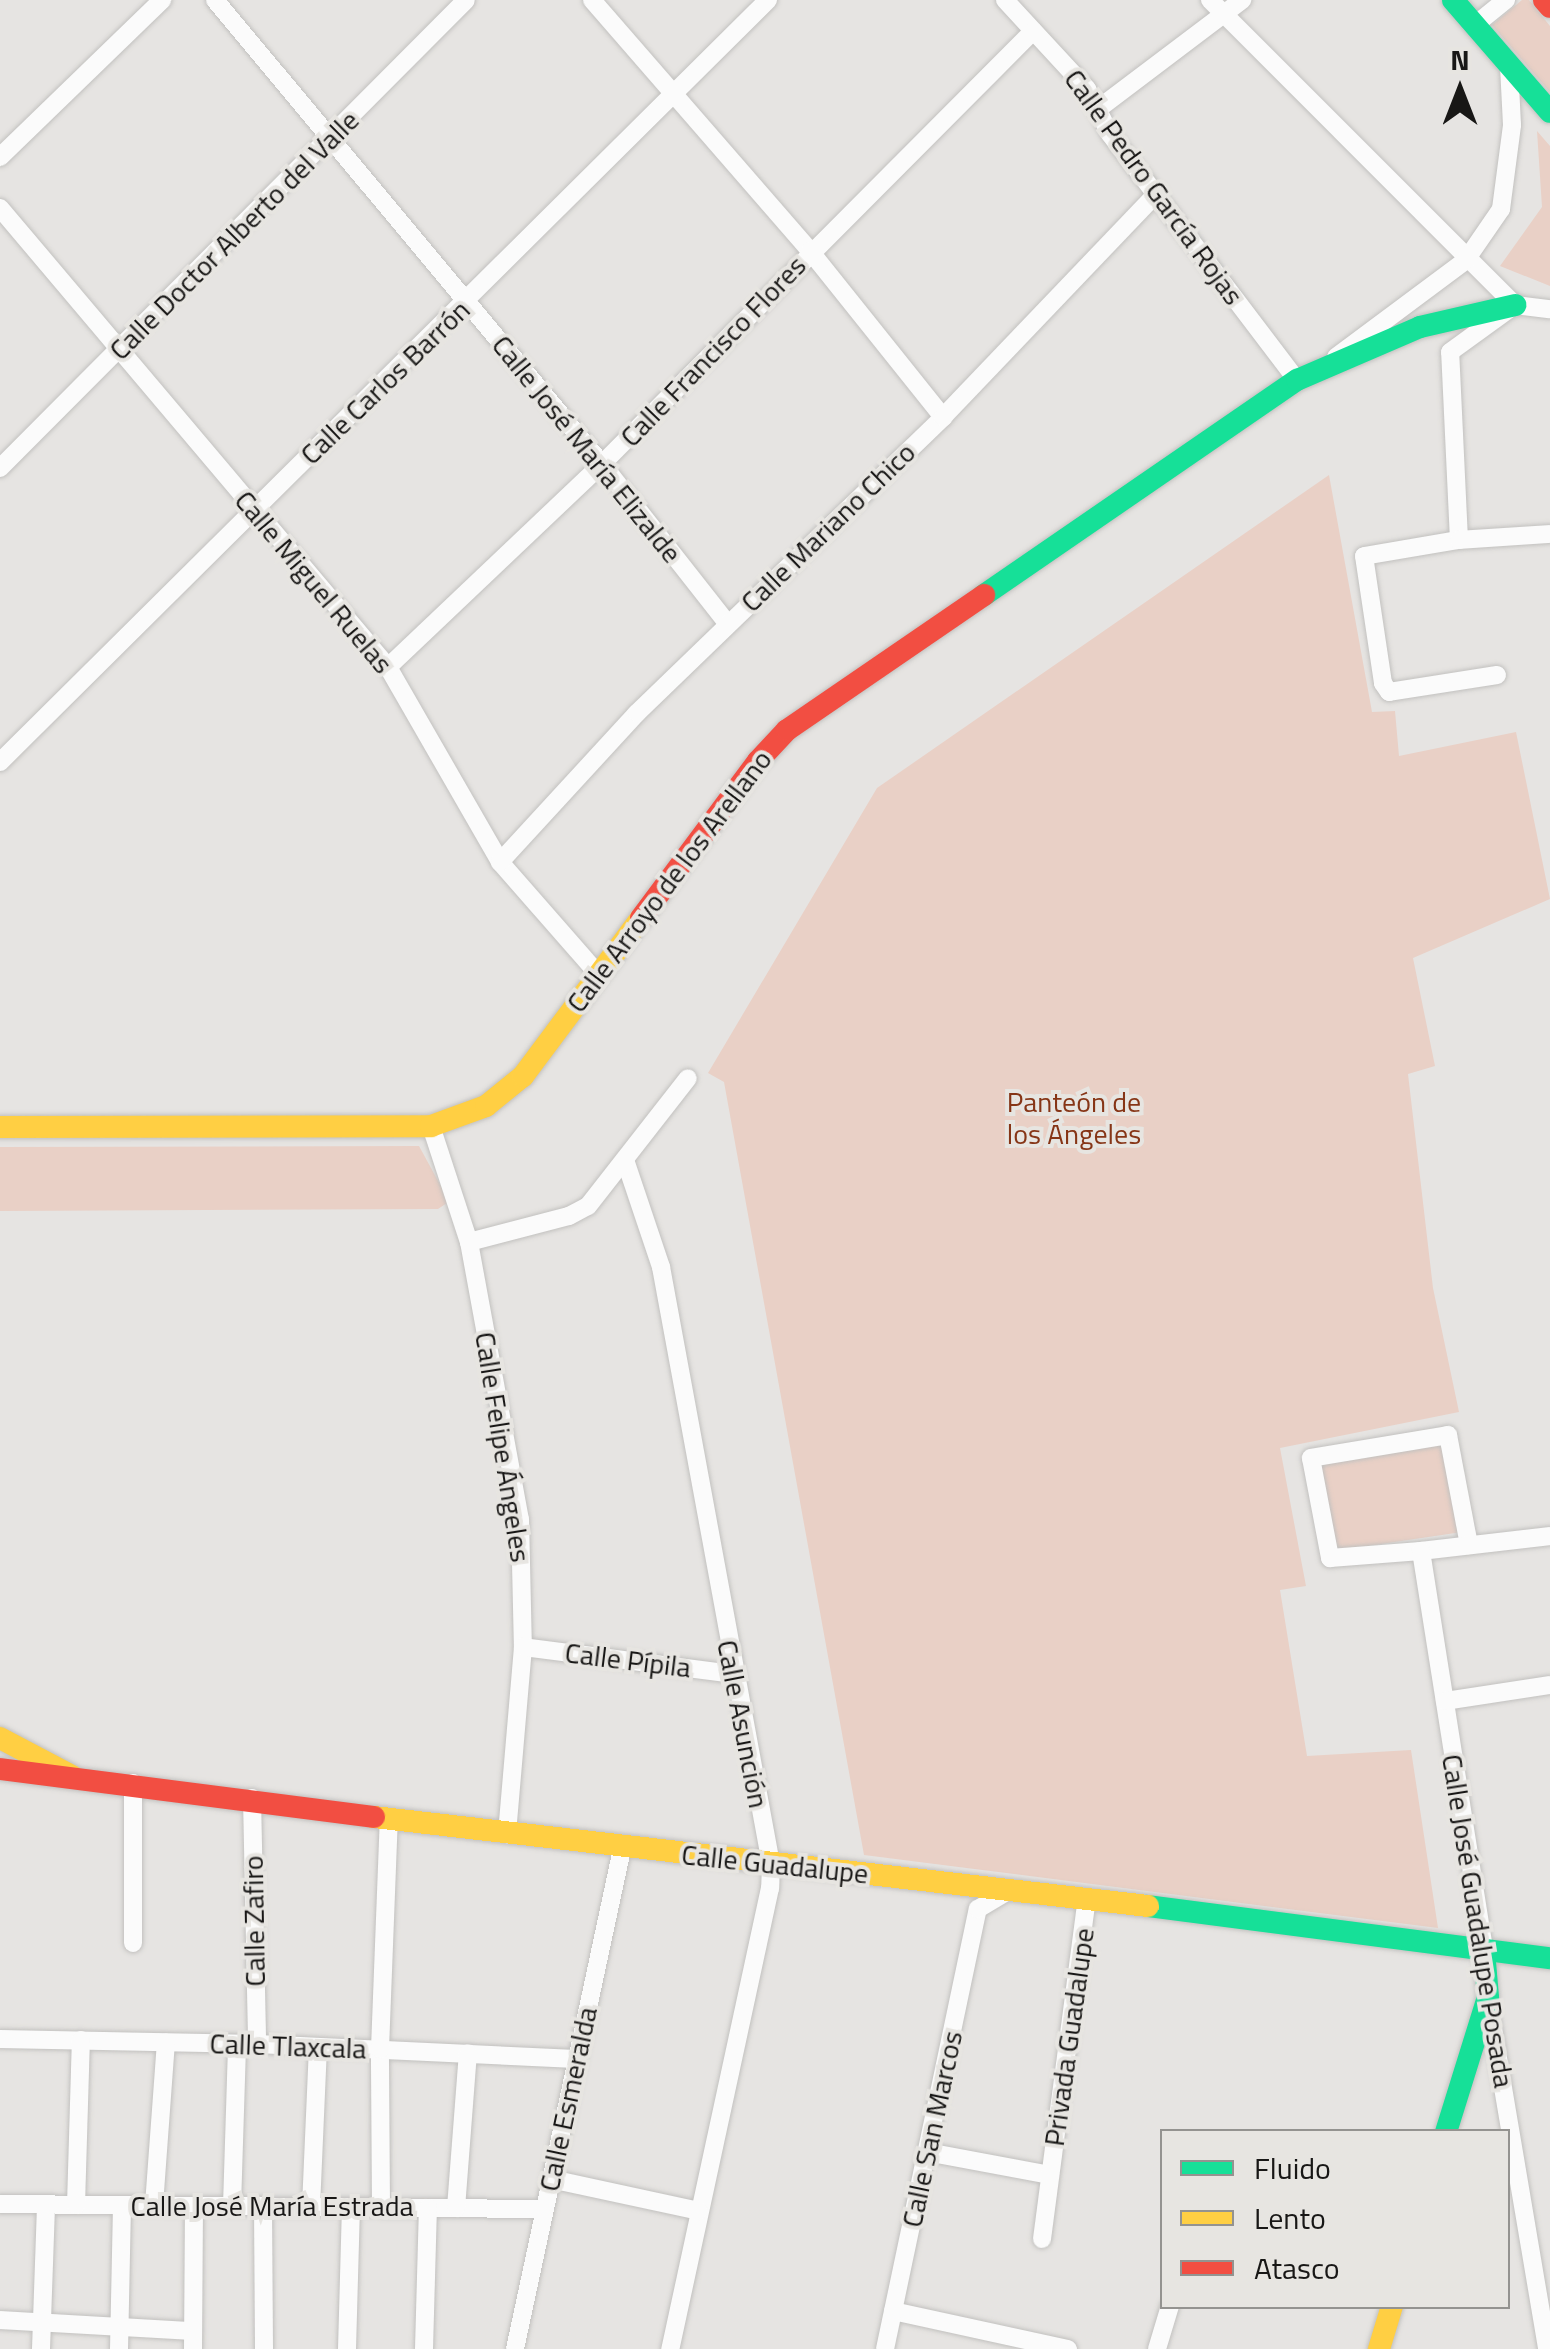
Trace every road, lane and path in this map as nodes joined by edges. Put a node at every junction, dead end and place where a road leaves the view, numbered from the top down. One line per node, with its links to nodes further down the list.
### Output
1 (162, 0): 21 (street)
2 (214, 0): 20 (street, Calle José María Elizalde)
3 (466, 0): 20 (street, Calle Doctor Alberto del Valle)
4 (592, 0): 17 (street)
5 (768, 0): 17 (street, Calle Carlos Barrón)
6 (1005, 0): 15 (street, Calle Pedro García Rojas)
7 (1210, 0): 13 (street)
8 (1242, 0): 13 (street)
9 (1453, 0): 14 (street)
10 (1506, 0): 14 (street)
11 (1544, 0): 12 (street)
12 (1550, 7)
13 (1224, 16): 18 (street); 25 (street)
14 (1475, 26): 16 (street)
15 (1033, 30): 18 (street, Calle Pedro García Rojas); 24 (street, Calle Francisco Flores)
16 (1509, 65): 19 (street); 25 (street, Calle Arroyo de los Arellano)
17 (672, 93): 24 (street); 26 (street, Calle Carlos Barrón)
18 (1098, 109): 22 (street, Calle Pedro García Rojas)
19 (1550, 112)
20 (331, 138): 26 (street, Calle José María Elizalde); 29 (street, Calle Doctor Alberto del Valle)
21 (0, 157)
22 (1157, 193): 31 (street, Calle Pedro García Rojas); 32 (street, Calle Mariano Chico)
23 (0, 208): 29 (street, Calle Miguel Ruelas)
24 (810, 251): 32 (street); 33 (street, Calle Francisco Flores)
25 (1466, 260): 27 (street); 30 (street, Calle Arroyo de los Arellano)
26 (468, 302): 33 (street, Calle José María Elizalde); 35 (street, Calle Carlos Barrón)
27 (1515, 305): 28 (street); 30 (street, Calle Arroyo de los Arellano); 37 (street)
28 (1550, 309)
29 (120, 351): 34 (street, Calle Doctor Alberto del Valle); 35 (street, Calle Miguel Ruelas)
30 (1325, 366): 31 (street, Calle Arroyo de los Arellano)
31 (1297, 380): 43 (street, Calle Arroyo de los Arellano)
32 (944, 416): 38 (street, Calle Mariano Chico)
33 (602, 464): 38 (street, Calle José María Elizalde); 39 (street, Calle Francisco Flores)
34 (0, 468)
35 (254, 509): 39 (street, Calle Miguel Ruelas); 41 (street, Calle Carlos Barrón)
36 (1550, 534): 37 (street)
37 (1458, 540): 40 (street)
38 (727, 623): 42 (street, Calle Mariano Chico)
39 (388, 667): 42 (street, Calle Miguel Ruelas)
40 (1496, 675)
41 (0, 762)
42 (500, 862): 43 (street, Calle Miguel Ruelas)
43 (599, 974): 46 (street, Calle Arroyo de los Arellano)
44 (688, 1078): 47 (street)
45 (0, 1126): 46 (street, Calle Arroyo de los Arellano)
46 (432, 1126): 48 (street, Calle Felipe Ángeles)
47 (625, 1160): 48 (street); 53 (street, Calle Asunción)
48 (469, 1242): 52 (street, Calle Felipe Ángeles)
49 (1550, 1536): 50 (street)
50 (1469, 1545): 51 (street); 51 (street)
51 (1421, 1551): 55 (street, Calle José Guadalupe Posada)
52 (523, 1647): 53 (street, Calle Pípila); 62 (street, Calle Felipe Ángeles)
53 (732, 1674): 64 (street, Calle Asunción)
54 (1550, 1685): 55 (street)
55 (1444, 1701): 70 (street, Calle José Guadalupe Posada)
56 (0, 1738): 58 (street)
57 (0, 1769): 58 (street, Calle Guadalupe)
58 (72, 1776): 59 (street, Calle Guadalupe)
59 (133, 1783): 60 (street, Calle Guadalupe); 69 (street)
60 (252, 1798): 61 (street, Calle Guadalupe); 76 (street, Calle Zafiro)
61 (389, 1819): 62 (street, Calle Guadalupe); 78 (street)
62 (507, 1834): 63 (street, Calle Guadalupe)
63 (622, 1848): 64 (street, Calle Guadalupe); 80 (street, Calle Esmeralda)
64 (771, 1864): 65 (street, Calle Guadalupe); 99 (street, Calle Asunción)
65 (957, 1881): 66 (street, Calle Guadalupe); 68 (street)
66 (1011, 1890): 67 (street, Calle Guadalupe); 68 (street)
67 (1087, 1899): 70 (street, Calle Guadalupe); 83 (street, Privada Guadalupe)
68 (978, 1909): 82 (street, Calle San Marcos)
69 (133, 1943)
70 (1484, 1950): 71 (street, Calle Guadalupe); 72 (street, Calle José Guadalupe Posada)
71 (1550, 1958)
72 (1488, 1997): 81 (street); 119 (street, Calle José Guadalupe Posada)
73 (0, 2038): 74 (street, Calle Tlaxcala)
74 (81, 2040): 75 (street, Calle Tlaxcala); 87 (street)
75 (166, 2042): 76 (street, Calle Tlaxcala); 89 (street)
76 (247, 2044): 77 (street, Calle Tlaxcala); 91 (street, Calle Zafiro)
77 (318, 2047): 78 (street, Calle Tlaxcala); 93 (street)
78 (380, 2049): 79 (street, Calle Tlaxcala); 95 (street)
79 (468, 2053): 80 (street, Calle Tlaxcala); 97 (street)
80 (576, 2059): 84 (street, Calle Esmeralda)
81 (1447, 2129)
82 (927, 2152): 83 (street, Privada Guadalupe); 103 (street, Calle San Marcos)
83 (1050, 2175): 100 (street, Privada Guadalupe)
84 (550, 2179): 98 (street, Calle Esmeralda); 99 (street)
85 (0, 2204): 86 (street, Calle José María Estrada)
86 (46, 2204): 87 (street, Calle José María Estrada); 105 (street)
87 (76, 2205): 88 (street, Calle José María Estrada)
88 (122, 2205): 89 (street, Calle José María Estrada); 106 (street)
89 (154, 2206): 90 (street, Calle José María Estrada)
90 (194, 2206): 91 (street, Calle José María Estrada); 107 (street)
91 (232, 2206): 92 (street, Calle José María Estrada)
92 (263, 2206): 93 (street, Calle José María Estrada); 110 (street)
93 (311, 2207): 94 (street, Calle José María Estrada)
94 (351, 2207): 95 (street, Calle José María Estrada); 111 (street)
95 (381, 2207): 96 (street, Calle José María Estrada)
96 (428, 2208): 97 (street, Calle José María Estrada); 112 (street)
97 (456, 2208): 98 (street, Calle José María Estrada)
98 (544, 2209): 113 (street, Calle Esmeralda)
99 (700, 2210): 114 (street, Calle Asunción)
100 (1042, 2240)
101 (1169, 2309): 117 (street)
102 (1391, 2309): 118 (street)
103 (893, 2311): 115 (street, Calle San Marcos); 116 (street)
104 (0, 2320): 105 (street)
105 (41, 2321): 106 (street); 108 (street)
106 (119, 2326): 107 (street); 109 (street)
107 (193, 2340)
108 (40, 2349)
109 (119, 2349)
110 (264, 2349)
111 (347, 2349)
112 (424, 2349)
113 (515, 2349)
114 (670, 2349)
115 (884, 2349)
116 (1068, 2349)
117 (1157, 2349)
118 (1379, 2349)
119 (1547, 2349)

